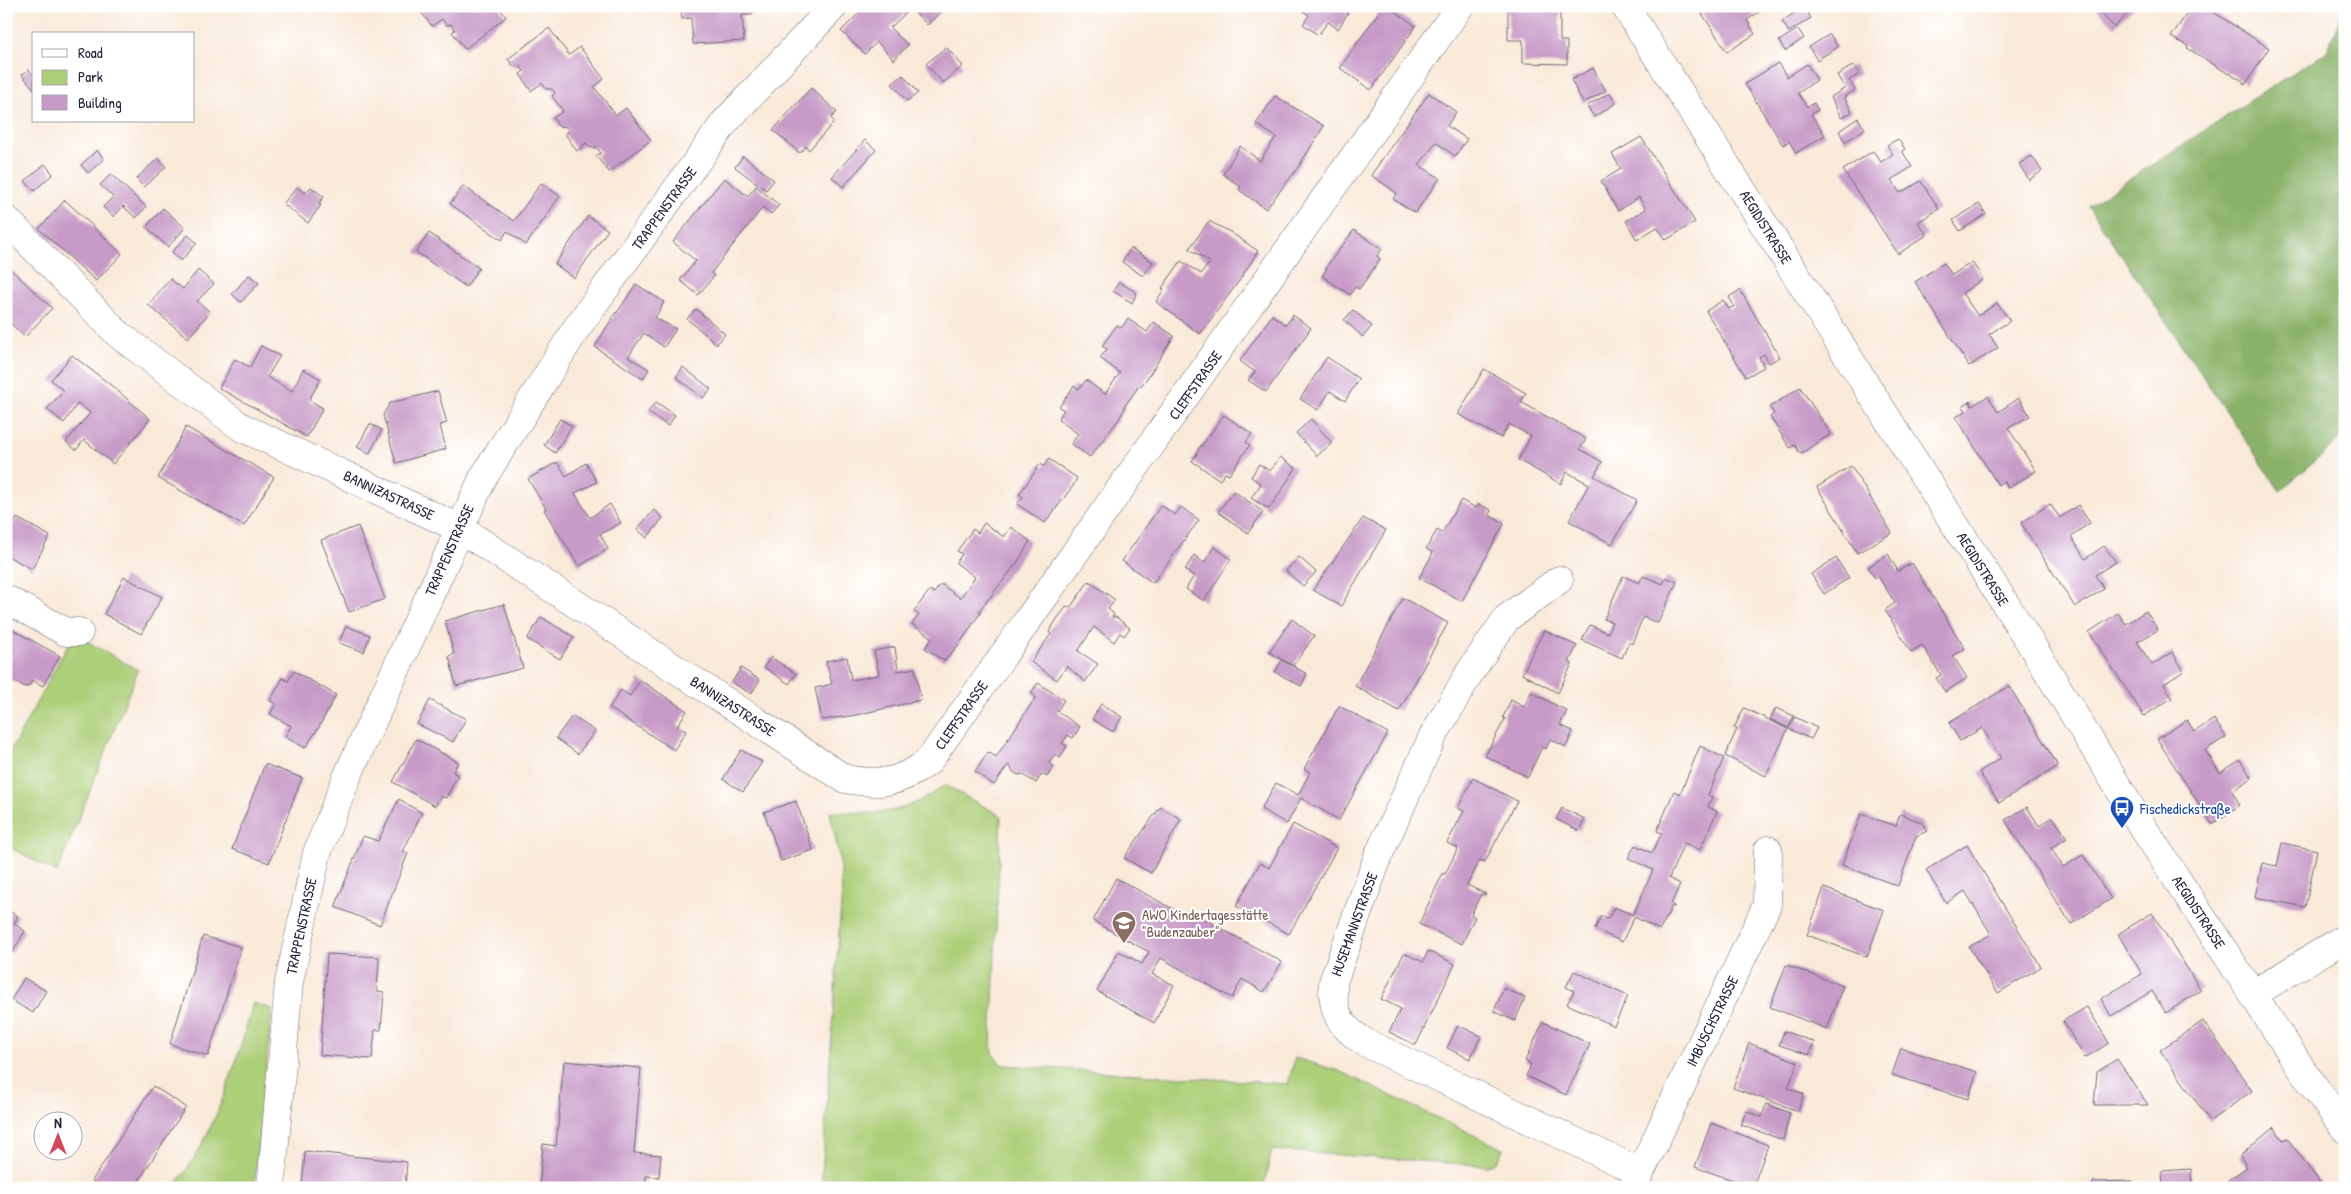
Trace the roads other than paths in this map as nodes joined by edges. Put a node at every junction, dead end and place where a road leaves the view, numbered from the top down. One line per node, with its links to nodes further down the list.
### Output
1 (834, 6): 5 (street, TRAPPENSTRASSE)
2 (1460, 6): 9 (street, CLEFFSTRASSE)
3 (1625, 6): 12 (street, AEGIDISTRASSE)
4 (6, 218): 5 (street, BANNIZASTRASSE)
5 (459, 528): 9 (street, BANNIZASTRASSE); 15 (street, TRAPPENSTRASSE)
6 (1559, 580): 14 (street, HUSEMANNSTRASSE)
7 (6, 599): 8 (street)
8 (78, 632)
9 (928, 762)
10 (1768, 850): 14 (street, IMBUSCHSTRASSE)
11 (2345, 938): 12 (street)
12 (2253, 994): 13 (street, AEGIDISTRASSE)
13 (2345, 1129)
14 (1636, 1180)
15 (271, 1188)

